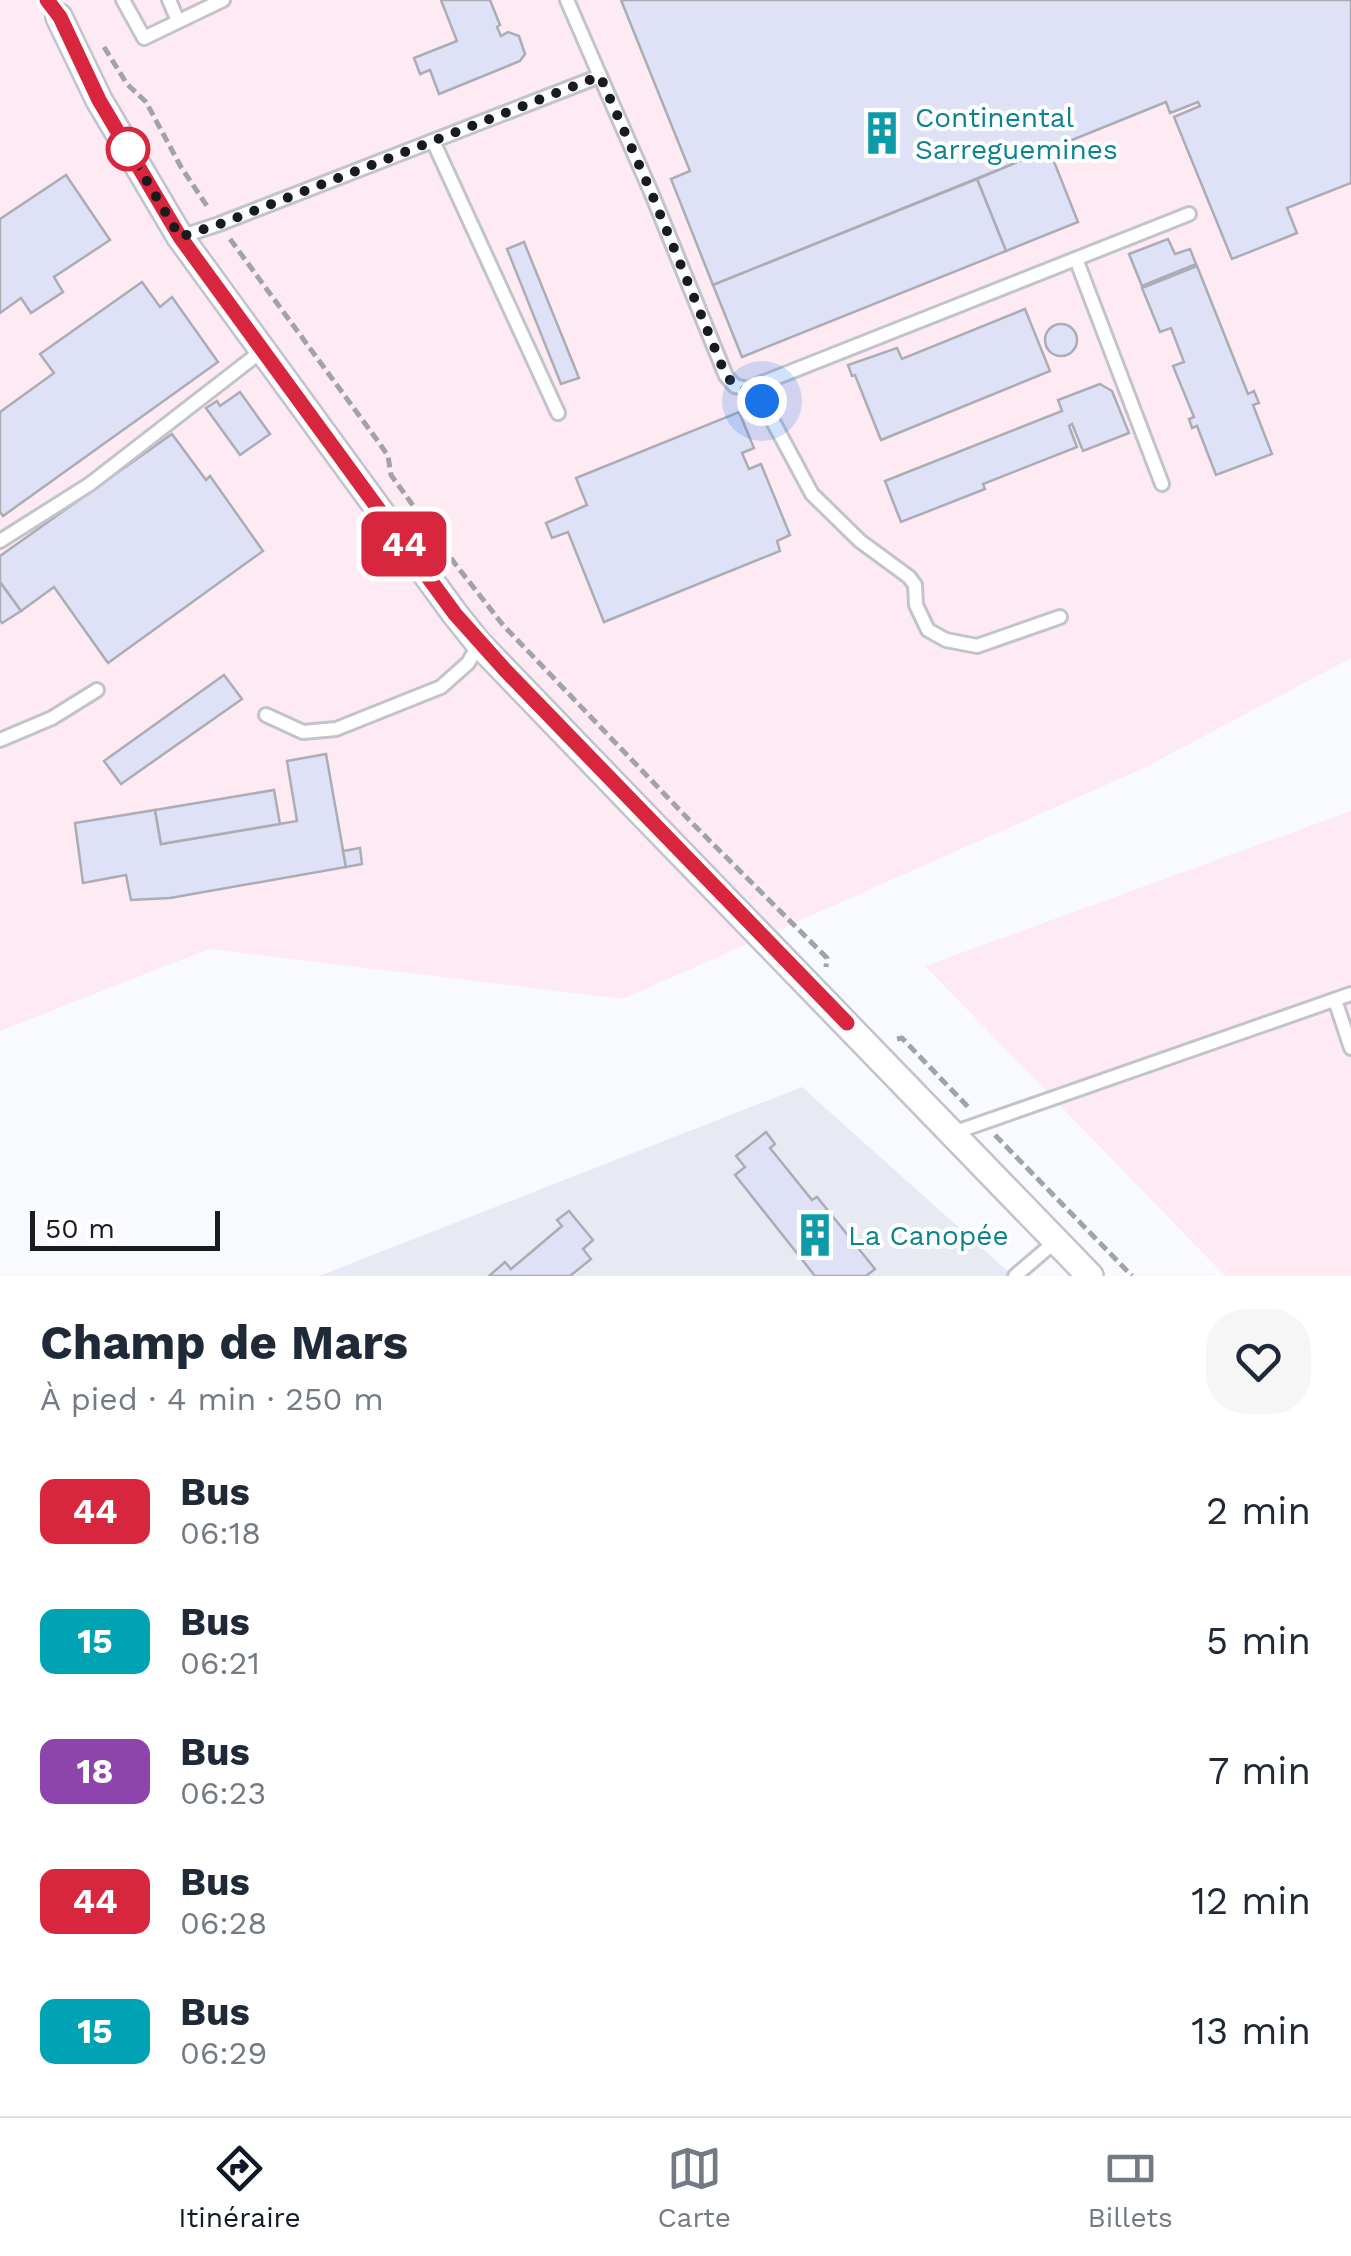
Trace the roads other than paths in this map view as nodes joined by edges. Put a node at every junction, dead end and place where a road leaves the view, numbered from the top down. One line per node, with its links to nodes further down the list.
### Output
1 (123, 0): 6 (lane)
2 (168, 0): 6 (lane)
3 (223, 0): 6 (lane)
4 (567, 0): 7 (lane)
5 (54, 6): 10 (street)
6 (178, 21)
7 (600, 76): 8 (lane); 13 (lane)
8 (433, 142): 10 (lane); 14 (lane)
9 (1189, 214): 11 (lane)
10 (180, 237): 12 (street)
11 (1076, 259): 13 (lane); 15 (lane)
12 (263, 350): 16 (lane); 18 (street)
13 (747, 390): 17 (lane)
14 (558, 414)
15 (1162, 484)
16 (0, 541)
17 (1060, 617)
18 (480, 644): 20 (lane); 25 (street)
19 (97, 690): 21 (lane)
20 (266, 714)
21 (0, 740)
22 (1351, 994): 23 (lane)
23 (1336, 1000): 24 (lane); 25 (lane)
24 (1351, 1048)
25 (953, 1133): 26 (street)
26 (1056, 1240): 27 (lane); 28 (street)
27 (1015, 1276)
28 (1090, 1276)

